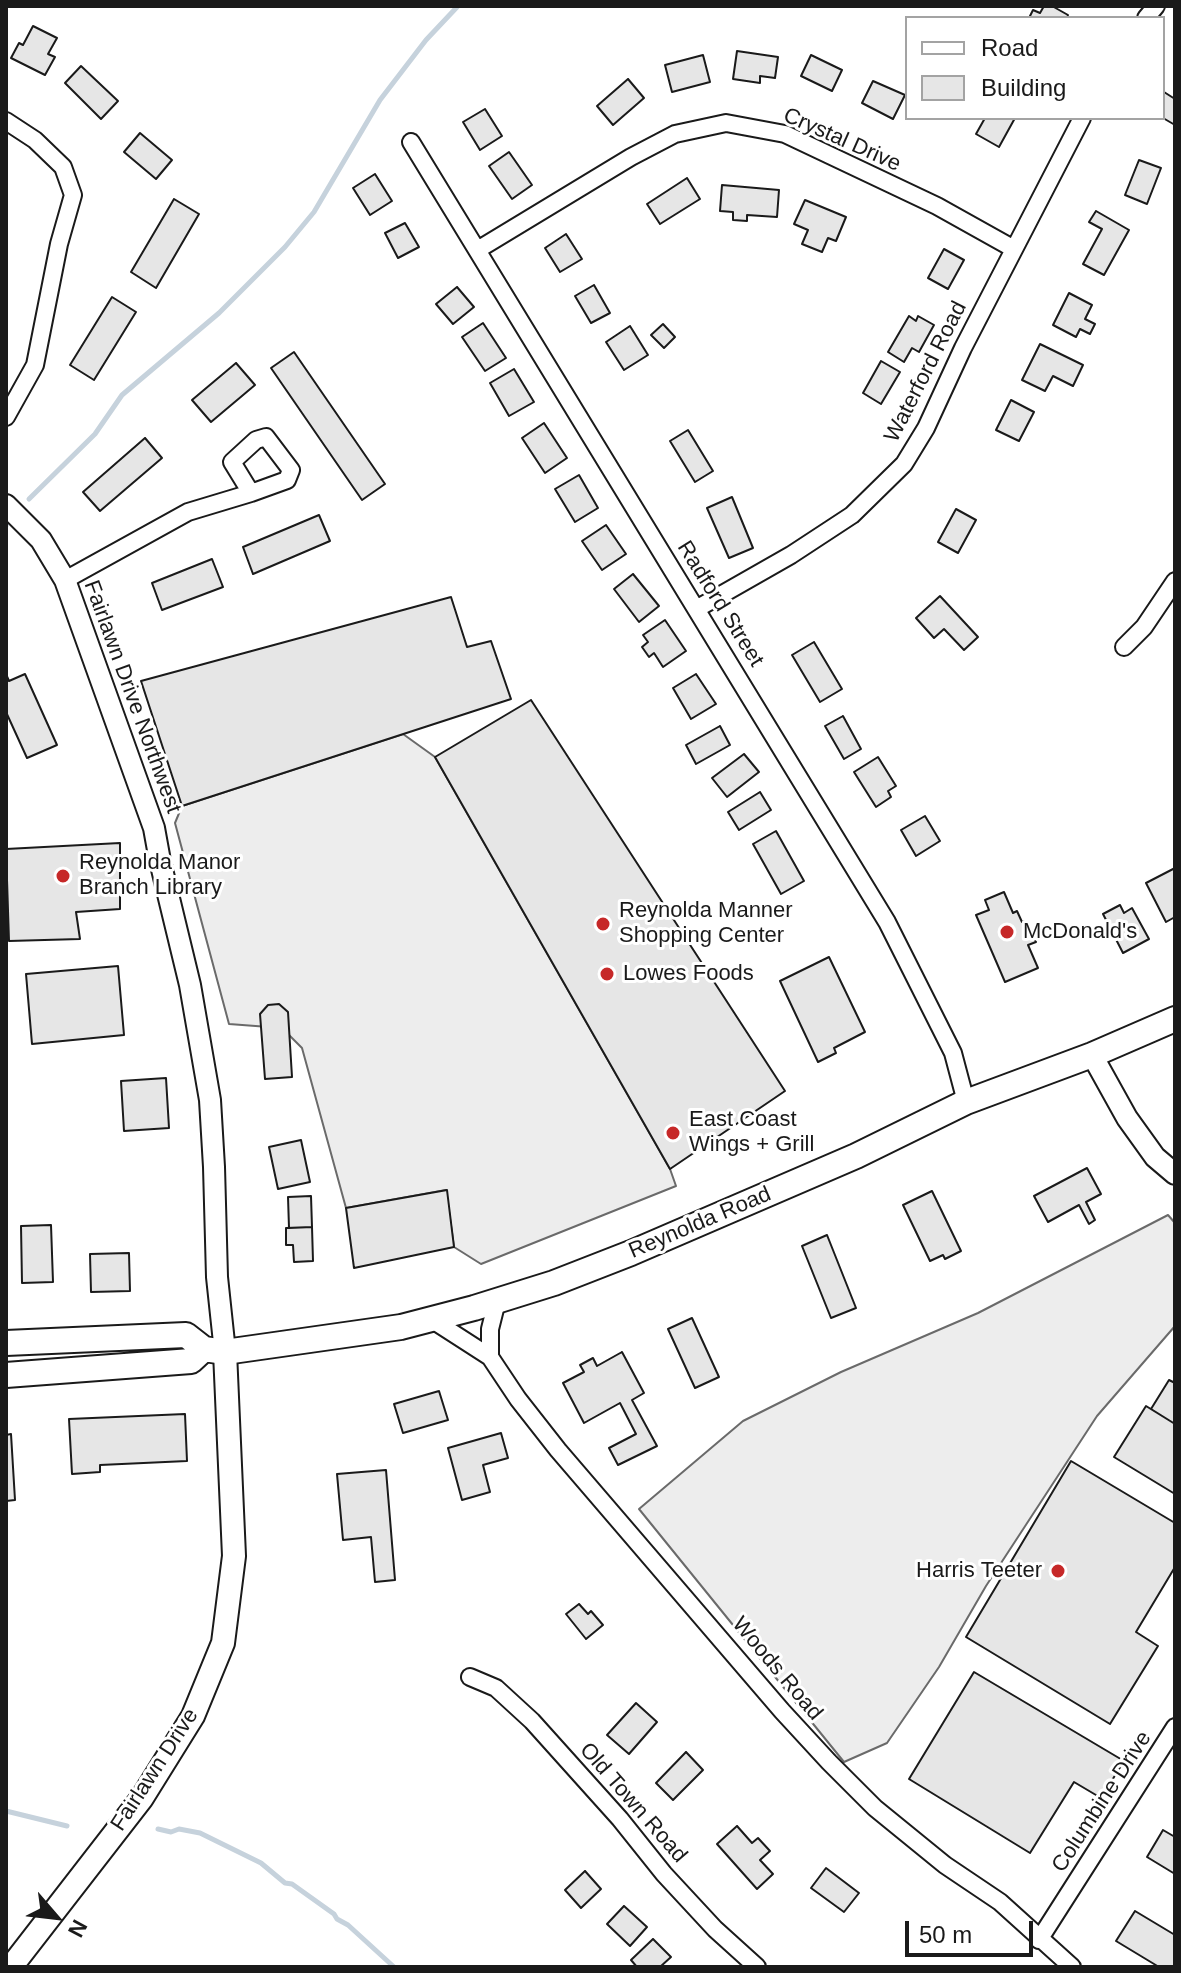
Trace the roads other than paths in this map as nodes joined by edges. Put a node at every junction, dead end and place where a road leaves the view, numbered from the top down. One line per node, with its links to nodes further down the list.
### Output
1 (1081, 120): 5 (street, Waterford Road)
2 (6, 121): 6 (street)
3 (411, 142): 4 (street, Radford Street)
4 (479, 249): 5 (street, Crystal Drive); 11 (street, Radford Street)
5 (1014, 249): 11 (street, Waterford Road)
6 (6, 417)
7 (251, 493): 9 (street)
8 (6, 505): 9 (street, Fairlawn Drive Northwest)
9 (65, 580): 20 (street, Fairlawn Drive Northwest)
10 (1175, 581): 12 (street)
11 (698, 608): 15 (street, Radford Street)
12 (1124, 647)
13 (1175, 1019): 14 (main road, Reynolda Road)
14 (1092, 1055): 15 (main road, Reynolda Road); 16 (street)
15 (966, 1102): 17 (main road, Reynolda Road)
16 (1175, 1174)
17 (497, 1301): 18 (main road, Reynolda Road); 21 (street)
18 (431, 1319): 20 (main road, Reynolda Road); 21 (street, Woods Road)
19 (6, 1343): 20 (main road, Reynolda Road)
20 (214, 1351): 22 (main road, Reynolda Road); 26 (main road, Fairlawn Drive)
21 (490, 1357): 25 (street, Woods Road)
22 (6, 1375)
23 (470, 1677): 27 (street, Old Town Road)
24 (1175, 1727): 25 (street, Columbine Drive)
25 (1039, 1940): 28 (street, Woods Road)
26 (11, 1967)
27 (757, 1967)
28 (1072, 1967)

